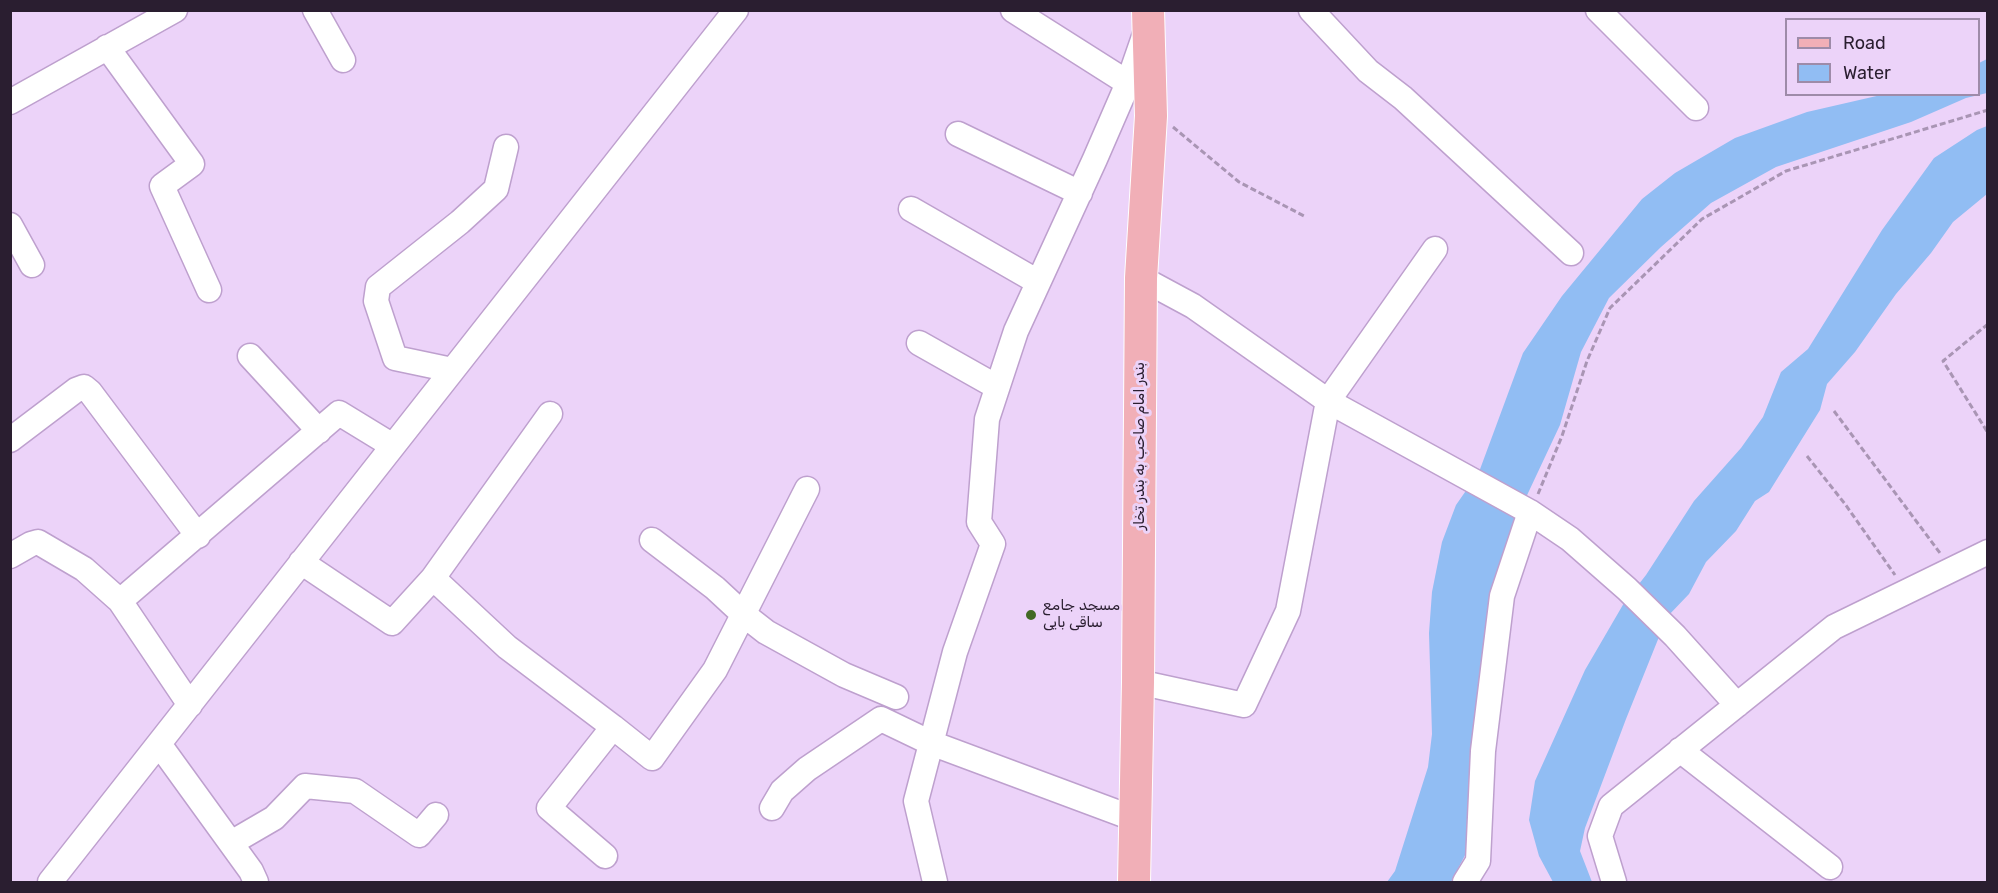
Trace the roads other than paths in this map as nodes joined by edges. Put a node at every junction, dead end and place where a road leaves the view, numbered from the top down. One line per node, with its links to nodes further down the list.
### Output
1 (175, 10): 8 (street)
2 (315, 10): 9 (street)
3 (736, 10): 26 (street)
4 (1013, 10): 10 (street)
5 (1311, 10): 19 (street)
6 (1598, 10): 12 (street)
7 (1148, 19): 10 (street); 21 (main road, بندر امام صاحب به بندر تخار)
8 (107, 47): 11 (street); 23 (street)
9 (344, 60)
10 (1128, 83): 15 (street)
11 (10, 102)
12 (1696, 108)
13 (958, 134): 15 (street)
14 (506, 147): 26 (street)
15 (1080, 193): 22 (street)
16 (911, 209): 22 (street)
17 (10, 225): 20 (street)
18 (1435, 249): 28 (street)
19 (1571, 253)
20 (32, 265)
21 (1141, 279): 28 (street); 43 (main road, بندر امام صاحب به بندر تخار)
22 (1038, 282): 27 (street)
23 (209, 290)
24 (919, 343): 27 (street)
25 (250, 356): 30 (street)
26 (452, 370): 32 (street)
27 (997, 387): 48 (street)
28 (1328, 401): 34 (street); 43 (street)
29 (550, 414): 40 (street)
30 (319, 431): 32 (street); 35 (street)
31 (10, 440): 35 (street)
32 (393, 446): 39 (street)
33 (807, 489): 42 (street)
34 (1530, 512): 46 (street); 61 (street)
35 (198, 536): 41 (street)
36 (652, 540): 42 (street)
37 (10, 556): 41 (street)
38 (1984, 559): 46 (street)
39 (302, 562): 40 (street); 45 (street)
40 (433, 578): 47 (street)
41 (120, 601): 45 (street)
42 (743, 614): 44 (street); 47 (street)
43 (1138, 682): 53 (main road, بندر امام صاحب به بندر تخار)
44 (896, 697)
45 (190, 705): 49 (street)
46 (1737, 705): 50 (street)
47 (613, 727): 55 (street)
48 (931, 743): 51 (street); 53 (street); 59 (street)
49 (159, 744): 54 (street); 57 (street)
50 (1680, 750): 56 (street); 62 (street)
51 (772, 808)
52 (436, 815): 54 (street)
53 (1135, 819): 60 (main road, بندر امام صاحب به بندر تخار)
54 (231, 843): 58 (street)
55 (605, 856)
56 (1830, 867)
57 (50, 882)
58 (256, 882)
59 (935, 882)
60 (1134, 882)
61 (1465, 882)
62 (1614, 882)

